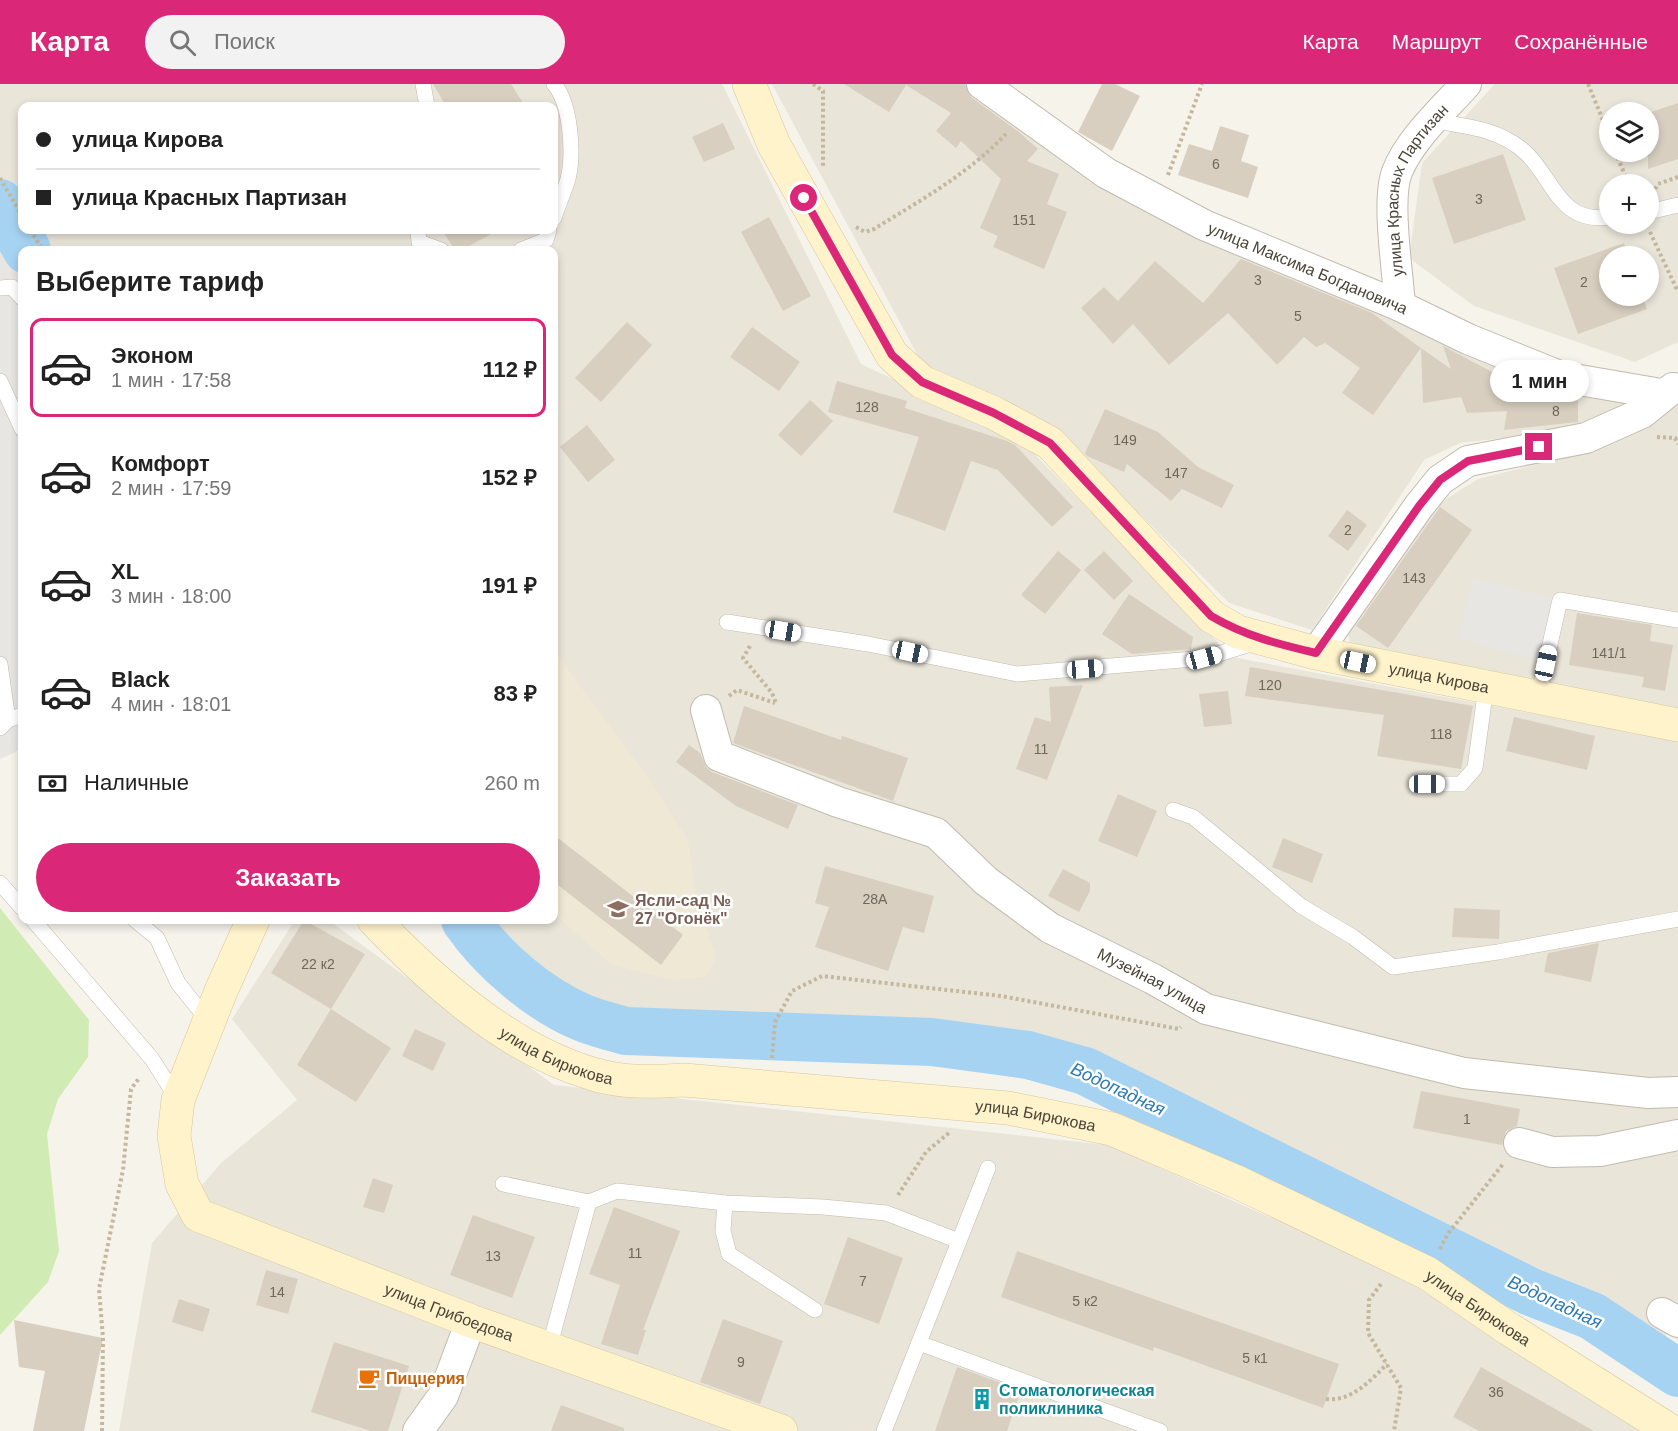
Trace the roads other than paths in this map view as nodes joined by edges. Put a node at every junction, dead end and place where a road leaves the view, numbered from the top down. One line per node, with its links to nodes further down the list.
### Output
1 (423, 84): 6 (lane)
2 (554, 84): 9 (lane)
3 (749, 84): 24 (street, улица Кирова)
4 (982, 84): 18 (street, улица Максима Богдановича)
5 (1466, 84): 7 (street, улица Красных Партизан)
6 (426, 102)
7 (1433, 121): 11 (lane); 18 (street, улица Красных Партизан)
8 (1678, 205): 10 (lane)
9 (558, 206)
10 (1659, 209)
11 (1599, 219)
12 (418, 234): 14 (lane)
13 (548, 234): 15 (lane)
14 (430, 246)
15 (531, 246)
16 (0, 288): 17 (lane)
17 (18, 294)
18 (1400, 306): 20 (street, улица Максима Богдановича)
19 (0, 381): 21 (lane)
20 (1670, 389): 25 (street)
21 (18, 420)
22 (1678, 620): 28 (lane)
23 (727, 622): 24 (lane)
24 (1262, 640): 25 (street, улица Кирова)
25 (1316, 653): 27 (street, улица Кирова)
26 (0, 664): 30 (lane)
27 (1486, 687): 28 (street, улица Кирова); 32 (lane)
28 (1538, 698): 31 (street, улица Кирова)
29 (706, 710): 42 (street, Музейная улица)
30 (10, 721)
31 (1678, 725)
32 (1427, 784)
33 (1173, 810): 36 (lane)
34 (0, 883): 35 (lane)
35 (18, 903)
36 (1678, 919)
37 (36, 924): 43 (lane)
38 (140, 924): 41 (lane)
39 (251, 924): 41 (street, улица Грибоедова)
40 (378, 924): 59 (street, улица Бирюкова)
41 (209, 1022): 43 (street, улица Грибоедова)
42 (1678, 1092)
43 (178, 1100): 52 (street, улица Грибоедова)
44 (1678, 1135): 45 (street)
45 (1519, 1143)
46 (988, 1168): 50 (lane)
47 (503, 1184): 48 (lane)
48 (589, 1202): 49 (lane); 54 (lane)
49 (726, 1203): 50 (lane); 51 (lane)
50 (959, 1241): 53 (lane)
51 (815, 1310)
52 (471, 1321): 54 (street, улица Грибоедова); 55 (street)
53 (919, 1343): 57 (lane); 58 (lane)
54 (549, 1348): 56 (street, улица Грибоедова)
55 (418, 1431)
56 (781, 1431)
57 (884, 1431)
58 (1160, 1431)
59 (1671, 1431)

